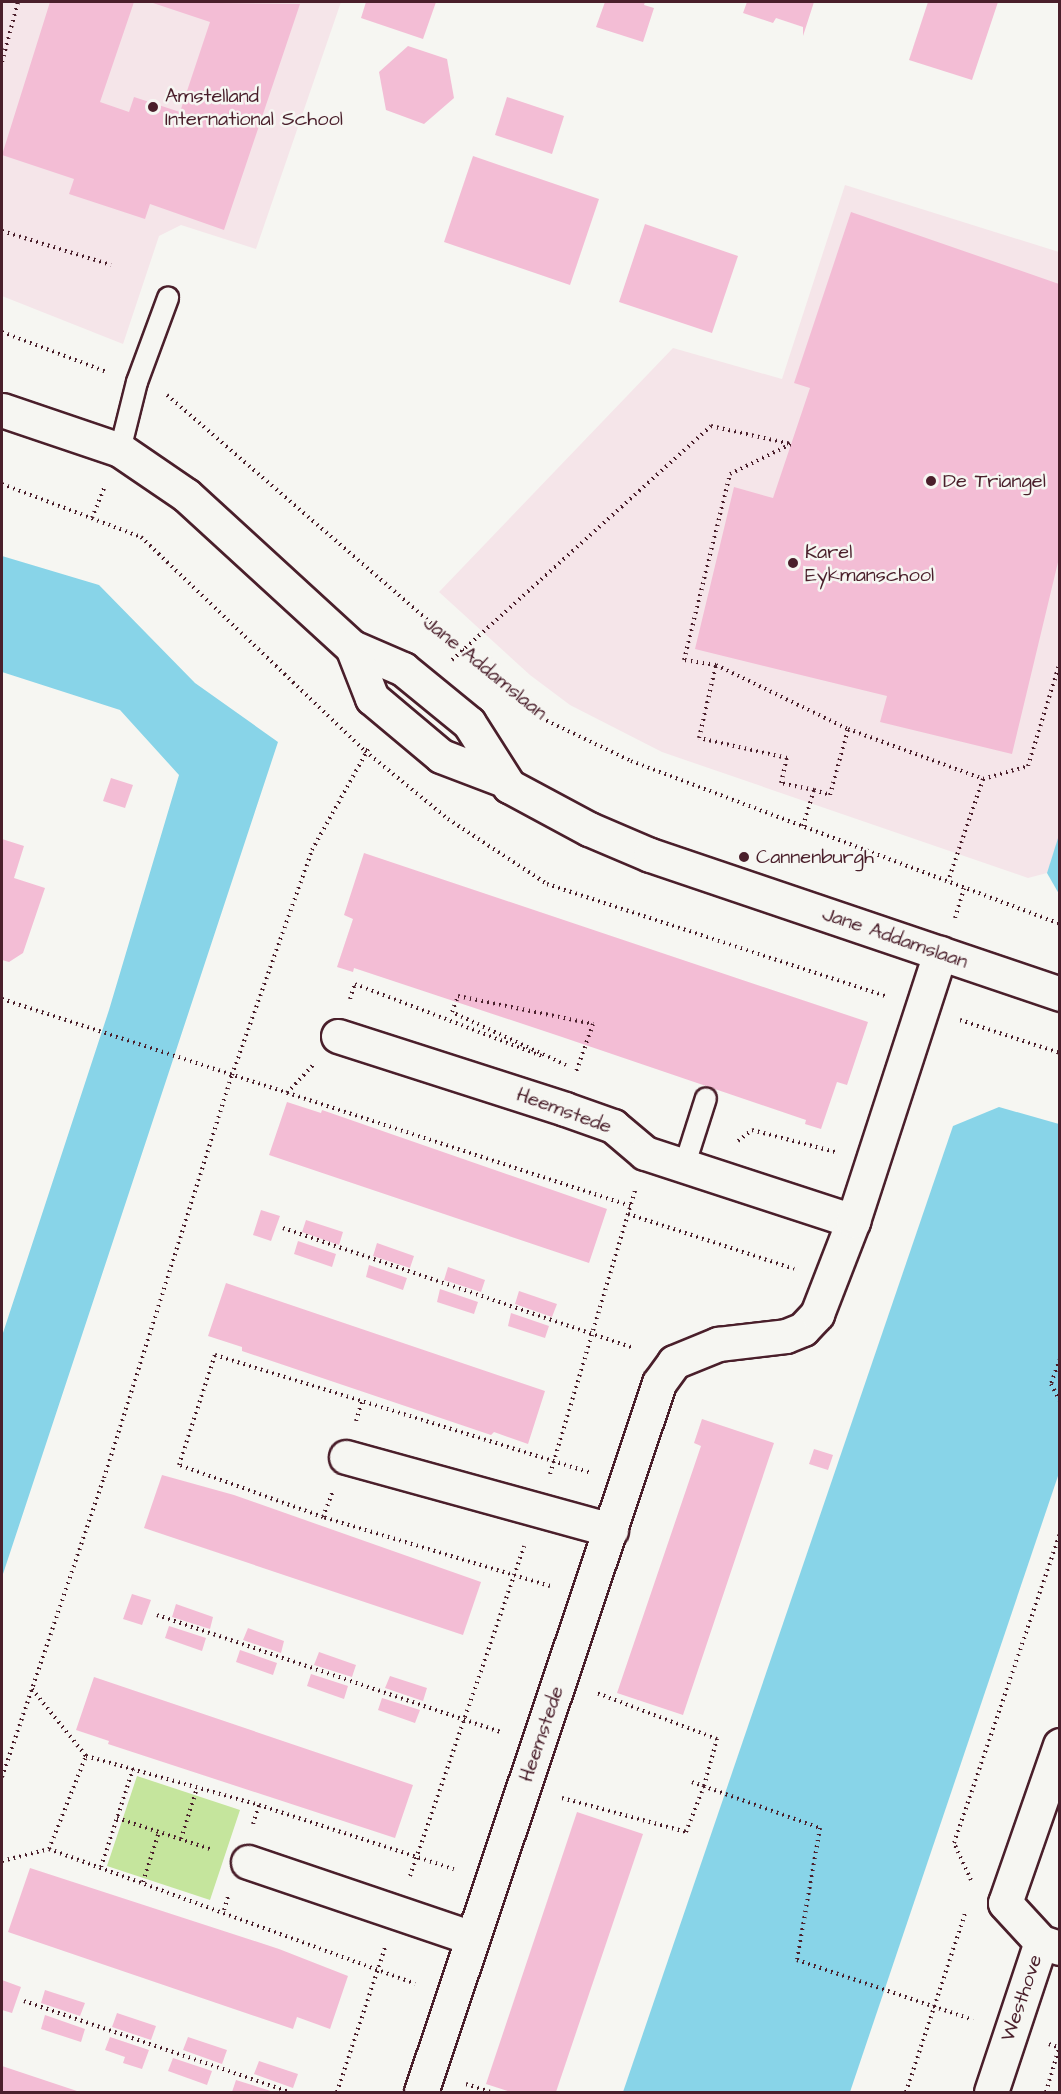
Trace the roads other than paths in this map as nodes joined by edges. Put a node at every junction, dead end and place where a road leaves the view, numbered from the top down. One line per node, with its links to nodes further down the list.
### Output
1 (168, 298): 3 (lane)
2 (2, 410): 3 (street, Jane Addamslaan)
3 (120, 450): 4 (street, Jane Addamslaan)
4 (352, 647): 5 (street, Jane Addamslaan); 5 (street, Jane Addamslaan)
5 (501, 779): 6 (street, Jane Addamslaan)
6 (940, 953): 7 (street, Jane Addamslaan); 11 (street, Heemstede)
7 (1059, 994)
8 (338, 1036): 10 (street, Heemstede)
9 (706, 1098): 10 (lane)
10 (692, 1169): 11 (street, Heemstede)
11 (853, 1221): 13 (street, Heemstede)
12 (346, 1456): 13 (street)
13 (611, 1530): 16 (street, Heemstede)
14 (1059, 1745): 17 (street, Westhove)
15 (235, 1857): 16 (street)
16 (472, 1938): 18 (street, Heemstede)
17 (1050, 1945): 19 (street, Westhove)
18 (421, 2092)
19 (991, 2092)

